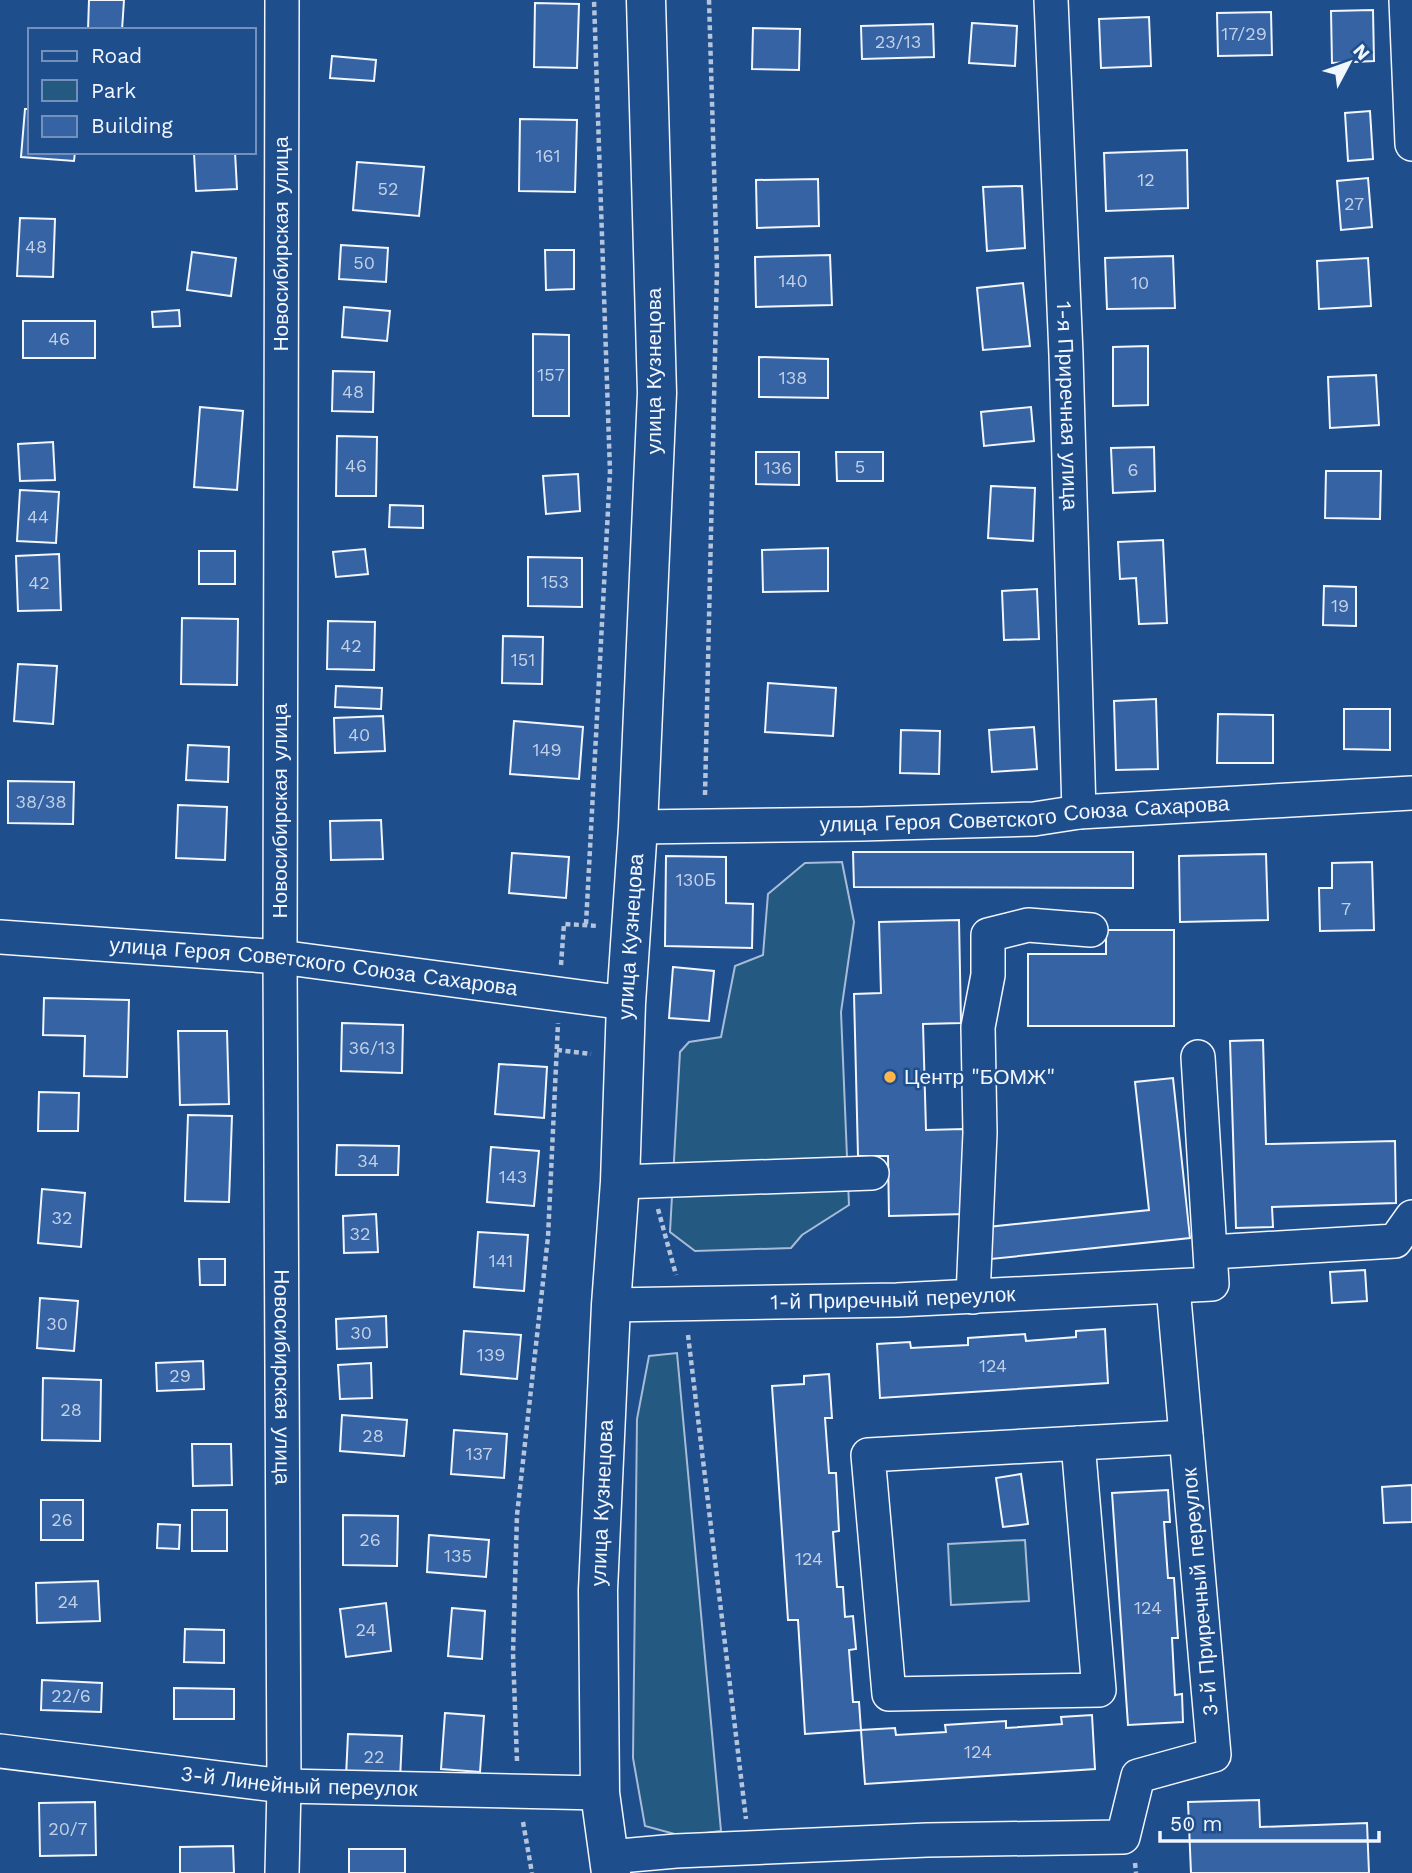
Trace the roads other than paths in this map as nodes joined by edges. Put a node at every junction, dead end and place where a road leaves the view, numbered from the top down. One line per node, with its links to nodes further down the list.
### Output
1 (282, 0): 11 (street, Новосибирская улица)
2 (646, 0): 8 (main road, улица Кузнецова)
3 (1051, 0): 7 (street, 1-я Приречная улица)
4 (1405, 0): 5 (street)
5 (1412, 144)
6 (1412, 793): 7 (street, улица Героя Советского Союза Сахарова)
7 (1079, 812): 8 (street, улица Героя Советского Союза Сахарова)
8 (638, 827): 12 (main road, улица Кузнецова)
9 (1091, 930): 19 (street)
10 (0, 937): 11 (street, улица Героя Советского Союза Сахарова)
11 (280, 957): 12 (street, улица Героя Советского Союза Сахарова); 24 (street, Новосибирская улица)
12 (626, 1003): 15 (main road, улица Кузнецова)
13 (1198, 1058): 17 (street)
14 (872, 1173): 15 (street)
15 (620, 1182): 20 (main road, улица Кузнецова)
16 (1412, 1217): 17 (street)
17 (1211, 1251): 18 (street, 1-й Приречный переулок)
18 (1173, 1286): 19 (street, 1-й Приречный переулок); 21 (street, 3-й Приречный переулок)
19 (972, 1297): 20 (street, 1-й Приречный переулок)
20 (611, 1305): 25 (main road, улица Кузнецова)
21 (1186, 1437): 22 (street); 26 (street, 3-й Приречный переулок)
22 (1078, 1443): 22 (street)
23 (0, 1751): 24 (street, 3-й Линейный переулок)
24 (284, 1786): 25 (street, 3-й Линейный переулок); 27 (street, Новосибирская улица)
25 (600, 1793): 26 (main road, улица Кузнецова)
26 (610, 1865)
27 (282, 1873)

